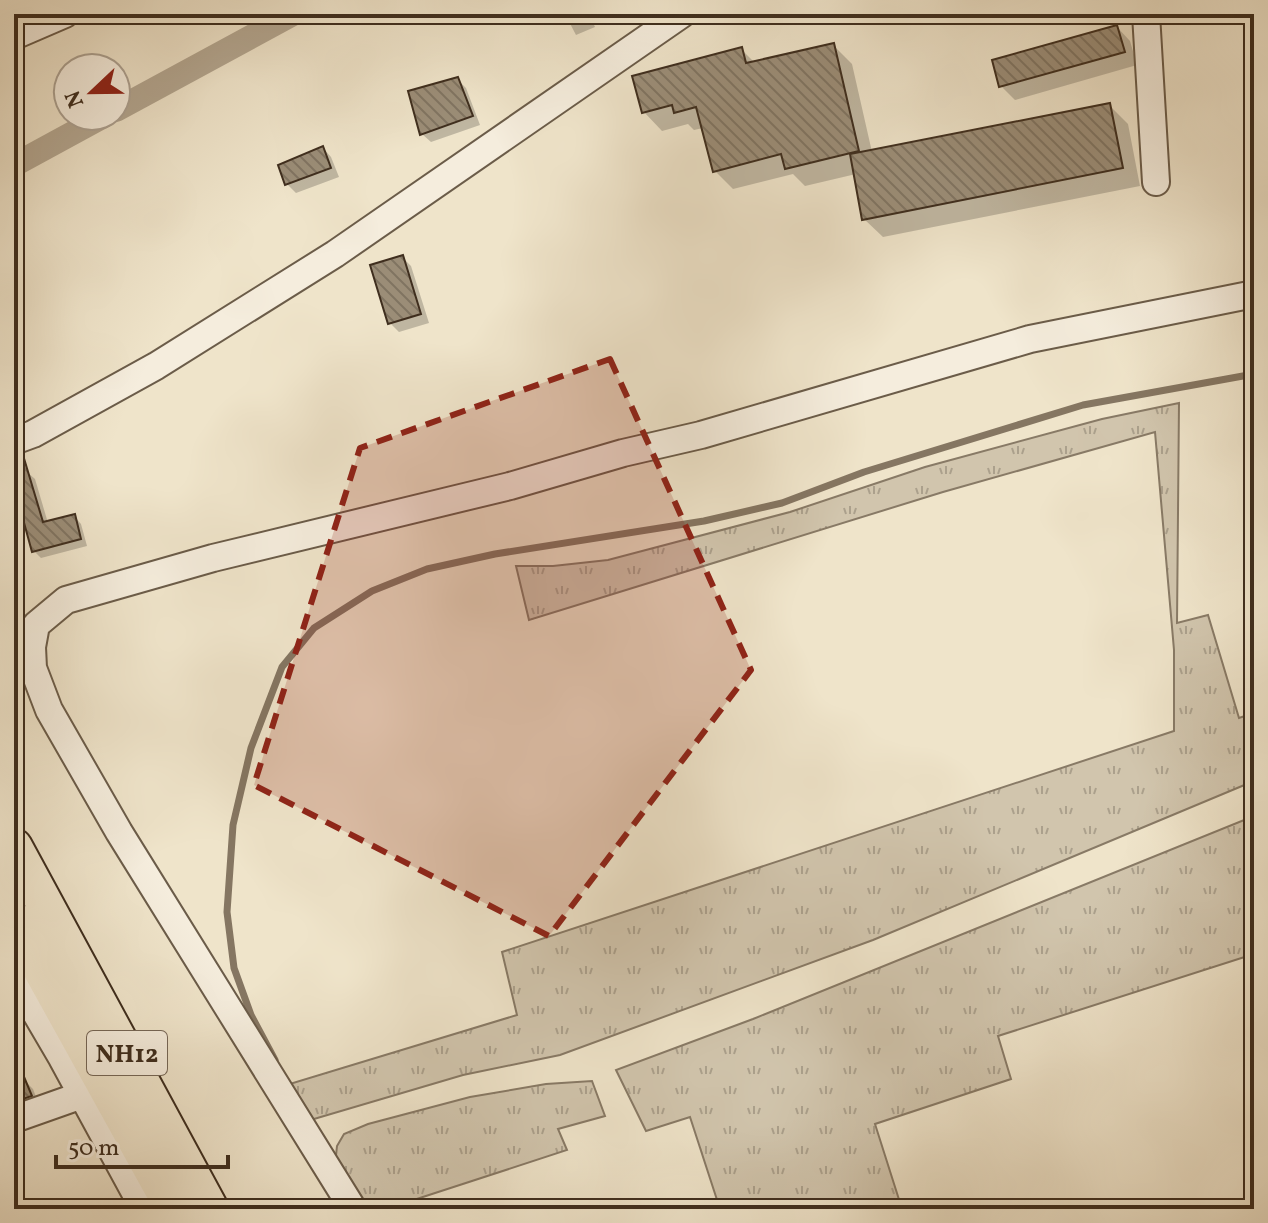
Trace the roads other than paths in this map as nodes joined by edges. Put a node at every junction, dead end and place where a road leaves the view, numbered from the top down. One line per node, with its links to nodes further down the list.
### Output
1 (65, 14): 4 (street)
2 (682, 14): 7 (street)
3 (1146, 14): 5 (street)
4 (14, 36)
5 (1156, 182)
6 (1254, 294): 15 (street)
7 (14, 441)
8 (14, 847): 9 (highway, NH12)
9 (23, 909): 13 (highway, NH12); 14 (highway, NH12)
10 (14, 976): 11 (street)
11 (82, 1095): 12 (street); 13 (street)
12 (14, 1119)
13 (163, 1207)
14 (210, 1209)
15 (353, 1209)

